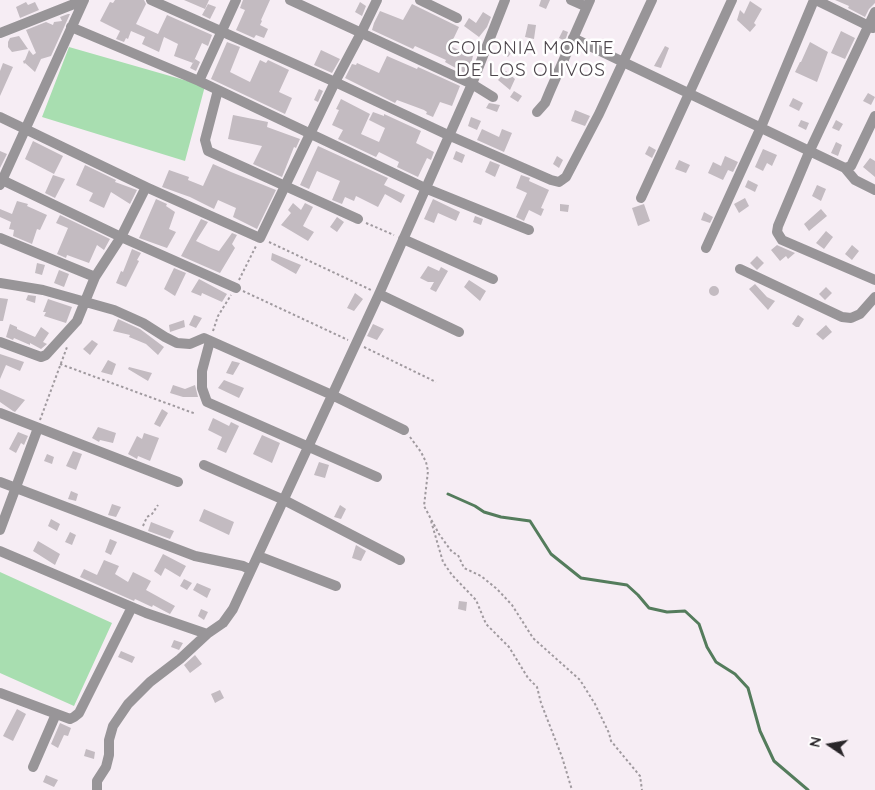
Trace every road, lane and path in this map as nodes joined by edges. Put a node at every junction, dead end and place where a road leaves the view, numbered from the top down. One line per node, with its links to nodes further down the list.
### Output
1 (84, 0): 15 (street); 17 (street)
2 (151, 0): 18 (street)
3 (236, 0): 18 (street)
4 (290, 0): 19 (street)
5 (377, 0): 19 (street)
6 (420, 0): 14 (street)
7 (505, 0): 24 (street)
8 (571, 0): 12 (street)
9 (652, 0): 21 (street)
10 (732, 0): 26 (street)
11 (815, 0): 16 (street); 31 (street)
12 (588, 3): 20 (street)
13 (875, 12): 16 (street)
14 (457, 18)
15 (71, 27): 22 (street); 32 (street)
16 (872, 27): 35 (street)
17 (0, 33)
18 (221, 33): 22 (street); 23 (street)
19 (361, 33): 23 (street); 24 (street)
20 (573, 38): 21 (street); 28 (street)
21 (623, 63): 26 (street); 34 (street)
22 (199, 81): 25 (street)
23 (334, 82): 33 (street); 34 (street)
24 (472, 84): 27 (street); 34 (street)
25 (218, 90): 33 (street); 38 (street)
26 (690, 94): 31 (street); 42 (street)
27 (493, 97)
28 (537, 112)
29 (875, 116): 36 (street)
30 (0, 117): 32 (street)
31 (761, 127): 35 (street); 49 (street)
32 (26, 129): 37 (street); 39 (street)
33 (309, 134): 38 (street); 40 (street)
34 (448, 135): 40 (street)
35 (810, 150): 36 (street); 53 (street)
36 (846, 168): 41 (street)
37 (1, 181): 45 (street)
38 (284, 186): 43 (street); 47 (street)
39 (146, 187): 45 (street); 47 (street)
40 (425, 188): 44 (street); 48 (street)
41 (875, 190)
42 (640, 198)
43 (358, 219): 48 (path)
44 (529, 230)
45 (121, 237): 51 (street); 55 (street)
46 (0, 238): 51 (street)
47 (260, 238): 55 (path); 56 (path)
48 (403, 239): 52 (street); 56 (street)
49 (706, 248)
50 (740, 269): 57 (street)
51 (95, 277): 58 (street)
52 (493, 279)
53 (875, 280)
54 (0, 282): 58 (street)
55 (236, 288): 60 (path); 62 (path)
56 (379, 294): 59 (street); 62 (street)
57 (875, 297)
58 (84, 302): 60 (street); 61 (street)
59 (459, 332)
60 (210, 341): 64 (street); 69 (street)
61 (0, 342)
62 (356, 343): 63 (path); 64 (street)
63 (436, 382)
64 (332, 395): 68 (street); 69 (street)
65 (0, 413): 67 (street)
66 (196, 414): 67 (path)
67 (38, 428): 73 (street); 74 (street)
68 (404, 430): 77 (path)
69 (308, 447): 71 (street); 75 (street)
70 (204, 465): 75 (street)
71 (378, 477)
72 (0, 482): 74 (street)
73 (178, 482)
74 (16, 488): 78 (street); 79 (street)
75 (284, 500): 81 (street); 82 (street)
76 (158, 505): 79 (path)
77 (430, 517): 91 (path); 92 (path)
78 (0, 530)
79 (140, 536): 83 (street)
80 (0, 551): 85 (street)
81 (258, 556): 83 (street); 84 (street)
82 (400, 560)
83 (251, 570): 86 (street)
84 (336, 586)
85 (132, 607): 86 (street); 88 (street)
86 (207, 634): 90 (street)
87 (0, 694): 88 (street)
88 (56, 714): 89 (street)
89 (33, 768)
90 (97, 790)
91 (572, 790)
92 (642, 790)

